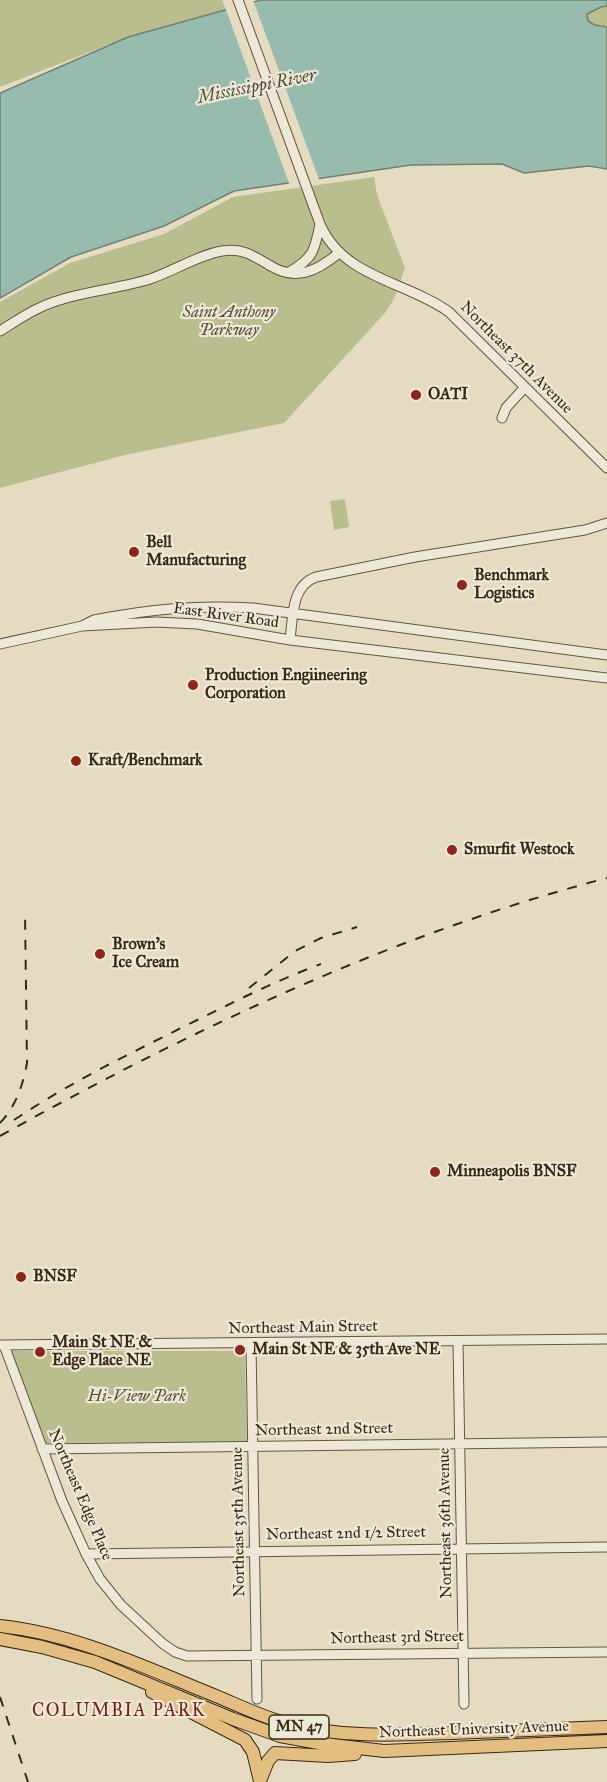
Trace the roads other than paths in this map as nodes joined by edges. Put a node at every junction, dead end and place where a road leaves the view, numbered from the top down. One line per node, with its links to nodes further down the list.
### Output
1 (238, 0): 2 (street, Northeast 37th Avenue)
2 (320, 224): 3 (street, Northeast 37th Avenue); 4 (street)
3 (339, 253): 4 (street); 6 (street, Northeast 37th Avenue)
4 (289, 272): 5 (street)
5 (0, 331)
6 (525, 387): 7 (street); 8 (street, Northeast 37th Avenue)
7 (502, 418)
8 (607, 468)
9 (607, 523): 10 (street)
10 (294, 613): 11 (street, East River Road); 12 (street); 14 (street, East River Road)
11 (82, 626): 12 (street, East River Road); 13 (street)
12 (290, 640): 15 (street, East River Road)
13 (0, 644)
14 (607, 655)
15 (607, 678)
16 (607, 1340): 17 (street, Northeast Main Street)
17 (458, 1342): 18 (street, Northeast Main Street); 21 (street, Northeast 36th Avenue)
18 (251, 1344): 19 (street, Northeast Main Street); 22 (street, Northeast 35th Avenue)
19 (2, 1345): 23 (street, Northeast Edge Place)
20 (607, 1442): 21 (street, Northeast 2nd Street)
21 (459, 1443): 22 (street, Northeast 2nd Street); 25 (street, Northeast 36th Avenue)
22 (253, 1446): 23 (street, Northeast 2nd Street); 26 (street, Northeast 35th Avenue)
23 (42, 1449): 27 (street, Northeast Edge Place)
24 (607, 1547): 25 (street, Northeast 2nd 1/2 Street)
25 (461, 1548): 26 (street, Northeast 2nd 1/2 Street); 31 (street, Northeast 36th Avenue)
26 (254, 1551): 27 (street, Northeast 2nd 1/2 Street); 32 (street, Northeast 35th Avenue)
27 (86, 1554): 33 (street, Northeast Edge Place)
28 (4, 1626): 37 (main road, Northeast University Avenue / MN 47)
29 (5, 1640): 34 (main road, Northeast University Avenue / MN 47)
30 (607, 1652): 31 (street, Northeast 3rd Street)
31 (463, 1653): 32 (street, Northeast 3rd Street); 36 (street, Northeast 36th Avenue)
32 (256, 1655): 33 (street, Northeast 3rd Street); 35 (street, Northeast 35th Avenue)
33 (187, 1656)
34 (123, 1674): 39 (main road, Northeast University Avenue / MN 47); 40 (main road)
35 (257, 1699)
36 (464, 1704)
37 (607, 1727)
38 (607, 1741): 39 (main road, Northeast University Avenue / MN 47)
39 (384, 1751): 40 (main road)
40 (260, 1782)

